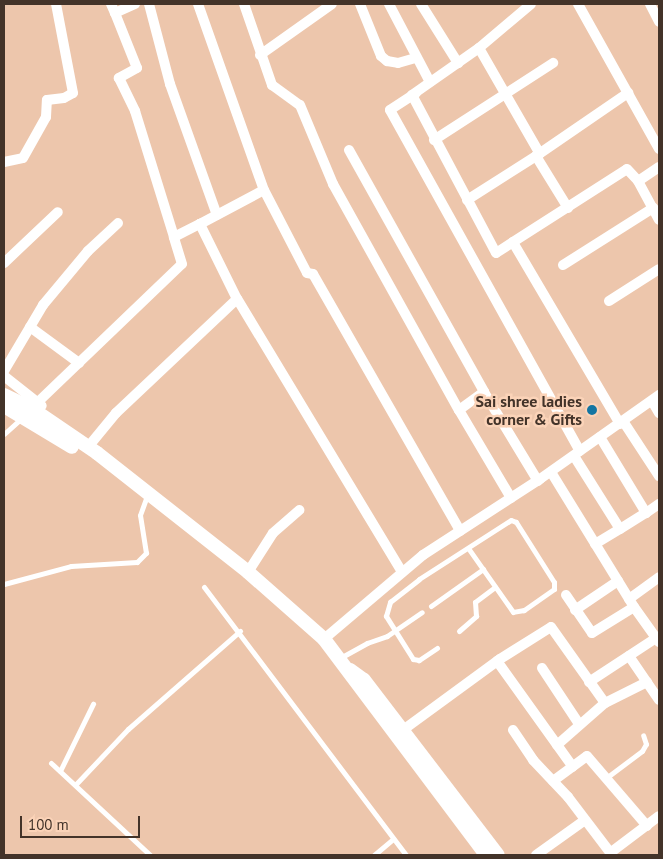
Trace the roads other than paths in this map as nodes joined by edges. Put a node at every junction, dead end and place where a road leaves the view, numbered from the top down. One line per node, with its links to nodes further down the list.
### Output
1 (56, 4): 28 (street)
2 (135, 4): 13 (street)
3 (149, 4): 36 (street)
4 (198, 4): 31 (street)
5 (244, 4): 16 (street)
6 (332, 4): 16 (street)
7 (360, 4): 17 (street)
8 (389, 4): 17 (street)
9 (421, 4): 18 (street)
10 (531, 4): 15 (street)
11 (578, 4): 22 (street)
12 (650, 4): 14 (street)
13 (113, 8): 40 (street)
14 (659, 22)
15 (479, 48): 18 (street); 23 (street)
16 (260, 55): 56 (street)
17 (416, 58): 20 (street)
18 (458, 63): 20 (street)
19 (553, 63): 23 (street)
20 (430, 82): 21 (street)
21 (416, 93): 24 (street); 64 (street)
22 (628, 94): 26 (street); 27 (street)
23 (505, 95): 24 (street); 27 (street)
24 (434, 140): 32 (street)
25 (349, 150): 51 (street)
26 (659, 150)
27 (538, 155): 32 (street); 33 (street)
28 (4, 161)
29 (659, 167): 30 (street)
30 (638, 181): 33 (street); 34 (street)
31 (264, 190): 36 (street); 75 (street)
32 (467, 200): 41 (street)
33 (568, 208): 41 (street)
34 (653, 208): 37 (street); 43 (street)
35 (58, 212): 42 (street)
36 (217, 216): 39 (street)
37 (659, 220)
38 (118, 223): 47 (street)
39 (200, 224): 40 (street); 45 (street)
40 (174, 237): 48 (street)
41 (513, 242): 59 (street)
42 (4, 263)
43 (563, 265)
44 (659, 269): 46 (street)
45 (237, 299): 63 (street); 80 (street)
46 (609, 301)
47 (30, 327): 48 (street); 49 (street)
48 (79, 362): 54 (street)
49 (4, 371)
50 (4, 376): 54 (street)
51 (484, 392): 56 (street); 68 (street)
52 (4, 395): 60 (street)
53 (656, 398): 57 (street); 59 (street)
54 (38, 402): 60 (street)
55 (4, 406): 58 (street)
56 (459, 410): 70 (street)
57 (659, 414)
58 (24, 416): 61 (lane); 65 (street)
59 (621, 422): 62 (street); 67 (street)
60 (64, 430): 63 (street)
61 (4, 434)
62 (600, 438): 64 (street); 73 (street)
63 (88, 447): 65 (street)
64 (577, 454): 66 (street); 74 (street)
65 (103, 461): 69 (street)
66 (551, 472): 68 (street); 76 (street)
67 (659, 476)
68 (538, 481): 70 (street)
69 (147, 495): 79 (street); 83 (lane)
70 (511, 498): 75 (street)
71 (659, 504): 73 (street)
72 (299, 510): 79 (street)
73 (646, 513): 74 (street)
74 (620, 530): 76 (street)
75 (460, 531): 80 (street)
76 (595, 544): 82 (street)
77 (468, 548): 78 (lane); 85 (lane); 93 (lane)
78 (483, 569): 85 (lane); 88 (lane)
79 (248, 572): 94 (street)
80 (402, 572): 94 (street)
81 (659, 577): 87 (street)
82 (618, 581): 87 (street); 89 (street)
83 (4, 584)
84 (204, 587): 91 (lane)
85 (495, 587): 92 (lane)
86 (566, 595): 89 (street)
87 (631, 603): 89 (street); 95 (street)
88 (431, 606)
89 (575, 610)
90 (422, 612): 93 (lane)
91 (240, 631): 116 (lane); 120 (lane)
92 (459, 631)
93 (394, 632): 96 (lane); 99 (lane)
94 (324, 639): 99 (street)
95 (658, 640): 97 (street)
96 (436, 648)
97 (629, 656): 101 (street); 102 (street)
98 (497, 661): 101 (street); 107 (street); 110 (street)
99 (344, 664): 107 (street); 125 (street)
100 (542, 668): 106 (street)
101 (589, 682): 104 (street)
102 (647, 682): 103 (street); 104 (street)
103 (659, 700)
104 (605, 703): 106 (street)
105 (93, 704): 113 (lane)
106 (579, 724): 110 (street)
107 (403, 730): 126 (street)
108 (514, 730): 115 (street)
109 (643, 735): 114 (lane)
110 (557, 745): 112 (street)
111 (51, 763): 113 (lane)
112 (572, 767): 114 (street); 115 (street)
113 (60, 771): 116 (lane)
114 (606, 778): 119 (street)
115 (553, 781): 118 (street)
116 (76, 784): 122 (lane)
117 (659, 816): 119 (street)
118 (586, 820): 121 (street); 127 (street)
119 (647, 826): 121 (street)
120 (394, 839): 123 (lane); 124 (lane)
121 (611, 854)
122 (150, 855)
123 (374, 855)
124 (406, 855)
125 (486, 855)
126 (498, 855)
127 (536, 855)

